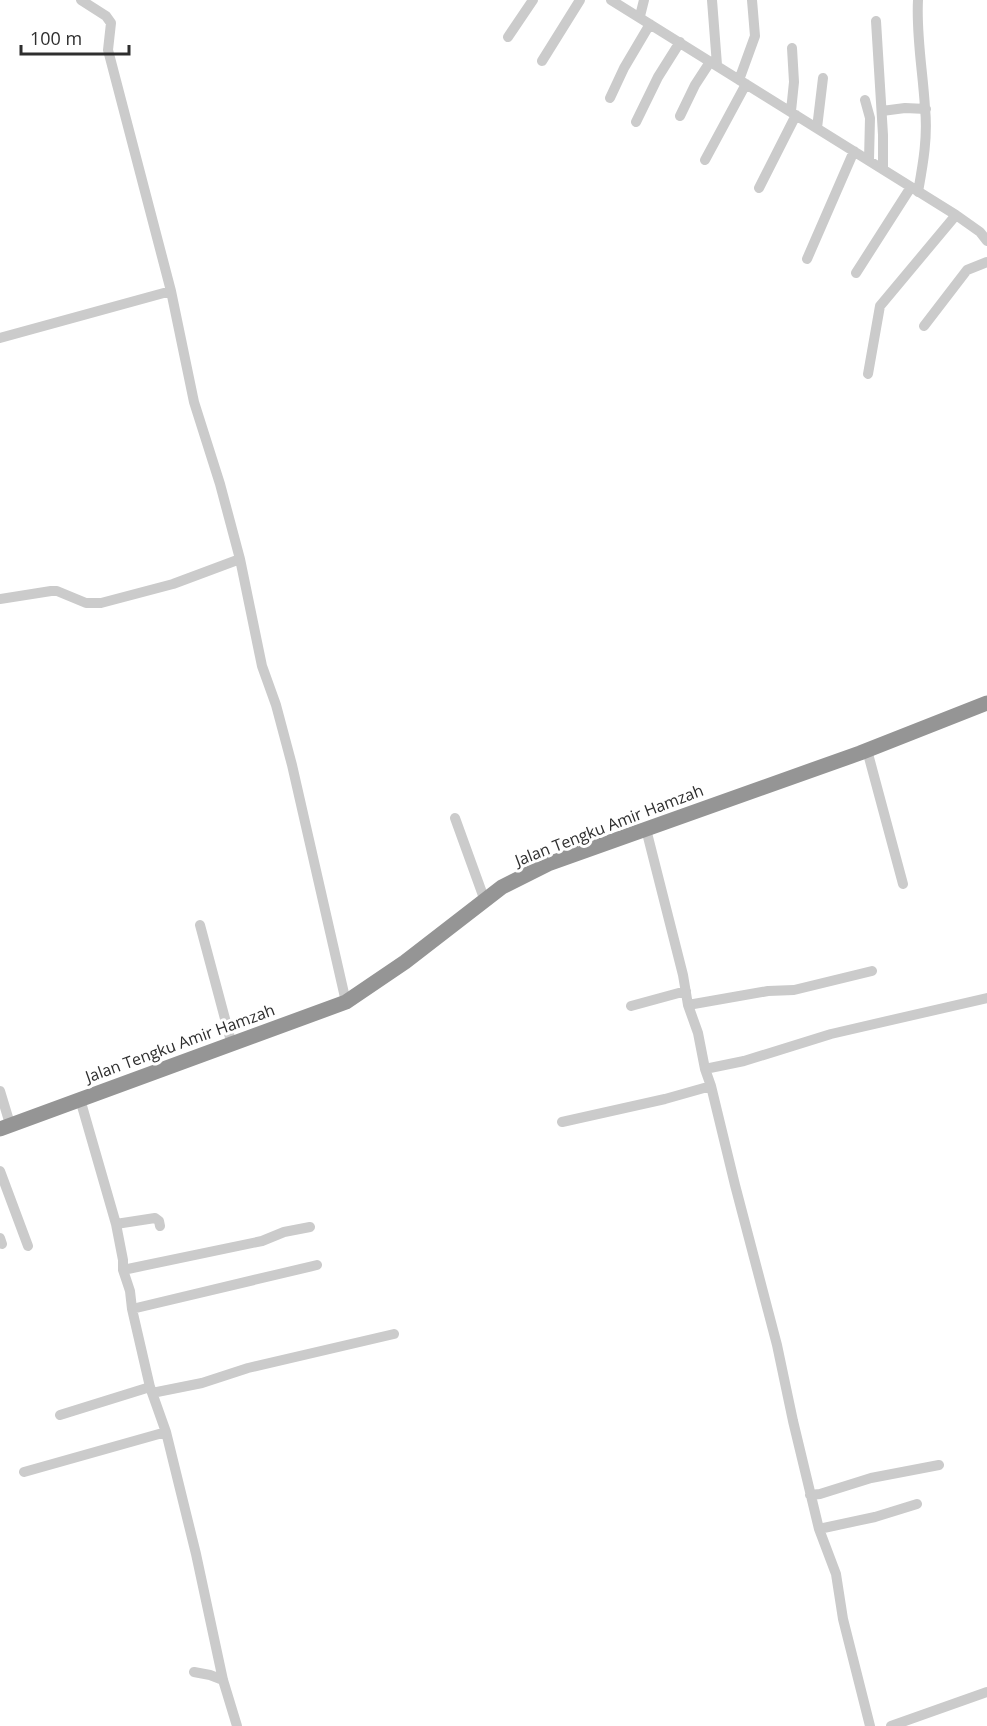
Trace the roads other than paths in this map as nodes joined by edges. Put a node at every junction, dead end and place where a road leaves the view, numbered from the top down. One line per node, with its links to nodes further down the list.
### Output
1 (81, 0): 38 (street)
2 (533, 0): 12 (street)
3 (580, 0): 15 (street)
4 (611, 0): 9 (street)
5 (644, 0): 9 (street)
6 (712, 0): 16 (street)
7 (752, 0): 18 (street)
8 (918, 0): 21 (street)
9 (640, 16): 11 (street)
10 (876, 21): 22 (street)
11 (650, 24): 13 (street); 19 (street)
12 (508, 38)
13 (680, 42): 16 (street); 25 (street)
14 (792, 48): 23 (street)
15 (542, 61)
16 (713, 64): 18 (street); 24 (street)
17 (823, 78): 26 (street)
18 (743, 82): 23 (street); 28 (street)
19 (610, 98)
20 (865, 100): 29 (street)
21 (926, 109): 22 (street); 32 (street)
22 (882, 111): 30 (street)
23 (793, 113): 26 (street); 31 (street)
24 (680, 116)
25 (636, 122)
26 (817, 128): 27 (street)
27 (854, 151): 29 (street); 35 (street)
28 (705, 160)
29 (869, 160): 30 (street)
30 (883, 169): 32 (street)
31 (759, 188)
32 (915, 189): 33 (street); 37 (street)
33 (956, 215): 34 (street); 41 (street)
34 (987, 241)
35 (807, 259)
36 (987, 262): 39 (street)
37 (856, 273)
38 (171, 291): 40 (street); 42 (street)
39 (924, 326)
40 (0, 338)
41 (868, 374)
42 (240, 559): 43 (street); 54 (street)
43 (0, 599)
44 (987, 703): 45 (highway, Jalan Tengku Amir Hamzah)
45 (867, 750): 47 (highway, Jalan Tengku Amir Hamzah); 48 (street)
46 (455, 818): 49 (street)
47 (646, 829): 49 (highway, Jalan Tengku Amir Hamzah); 52 (street)
48 (903, 884)
49 (485, 901): 54 (highway, Jalan Tengku Amir Hamzah)
50 (200, 925): 57 (street)
51 (872, 971): 55 (street)
52 (686, 991): 55 (street); 56 (street)
53 (987, 998): 58 (street)
54 (346, 1002): 57 (highway, Jalan Tengku Amir Hamzah)
55 (688, 1005): 58 (street)
56 (631, 1006)
57 (232, 1044): 61 (highway, Jalan Tengku Amir Hamzah)
58 (705, 1069): 59 (street)
59 (711, 1086): 62 (street); 79 (street)
60 (0, 1091): 63 (street)
61 (80, 1099): 63 (highway, Jalan Tengku Amir Hamzah); 66 (street)
62 (562, 1122)
63 (5, 1126)
64 (0, 1171): 65 (street)
65 (4, 1197): 69 (street)
66 (116, 1224): 67 (street); 71 (street)
67 (160, 1226)
68 (310, 1227): 71 (street)
69 (28, 1246)
70 (317, 1264): 72 (street)
71 (123, 1270): 72 (street)
72 (132, 1309): 74 (street)
73 (394, 1334): 74 (street)
74 (151, 1390): 75 (street); 76 (street)
75 (60, 1415)
76 (166, 1432): 78 (street); 83 (street)
77 (939, 1465): 79 (street)
78 (24, 1472)
79 (810, 1495): 81 (street)
80 (917, 1504): 81 (street)
81 (819, 1529): 86 (street)
82 (194, 1672): 83 (street)
83 (224, 1680): 85 (street)
84 (987, 1692): 87 (street)
85 (237, 1726)
86 (870, 1726)
87 (891, 1726)

